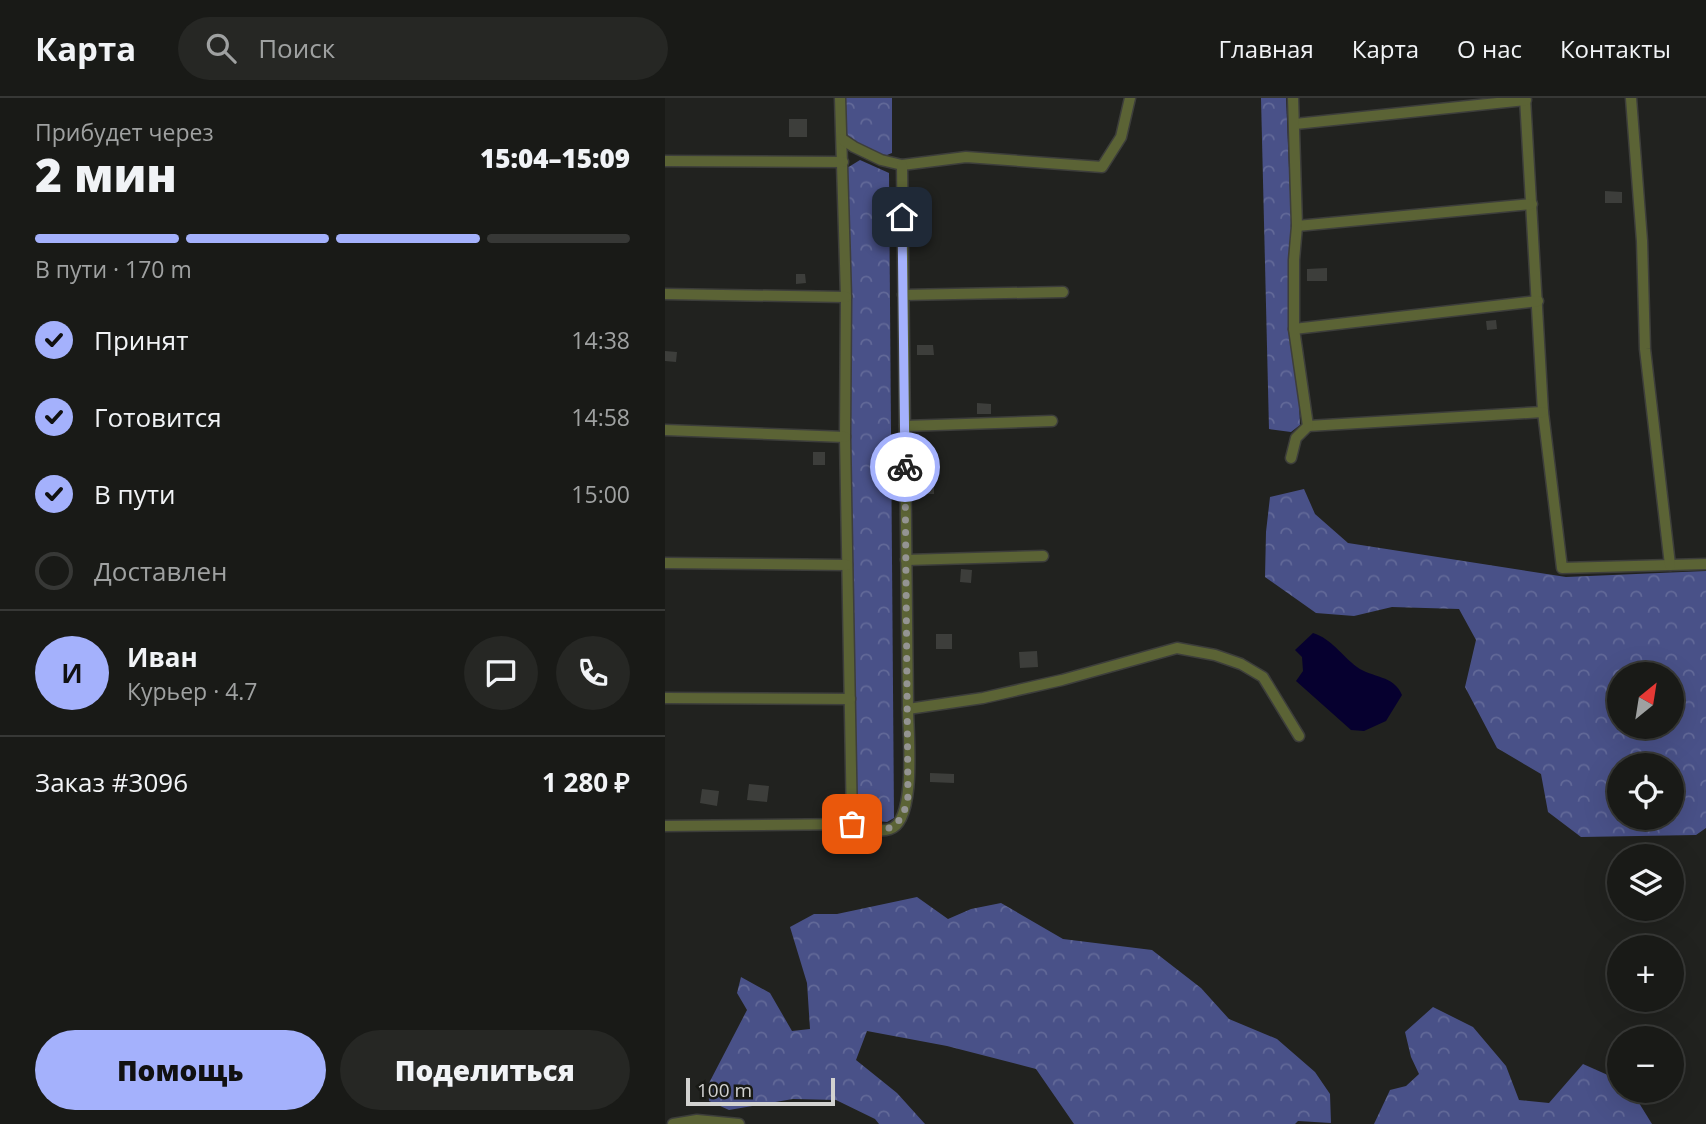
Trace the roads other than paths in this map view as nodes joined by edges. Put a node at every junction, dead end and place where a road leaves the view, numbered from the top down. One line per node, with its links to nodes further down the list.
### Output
1 (840, 98): 7 (street)
2 (1130, 98): 10 (street)
3 (1293, 98): 6 (street)
4 (1631, 98): 31 (street)
5 (1526, 99): 6 (street); 11 (street)
6 (1295, 124): 12 (street)
7 (842, 139): 9 (street); 10 (street)
8 (665, 161): 9 (street)
9 (843, 162): 16 (street)
10 (902, 165): 15 (street)
11 (1532, 204): 12 (street); 17 (street)
12 (1297, 226): 18 (street)
13 (1063, 292): 15 (street)
14 (665, 293): 16 (street)
15 (904, 295): 21 (street)
16 (846, 297): 24 (street)
17 (1538, 301): 18 (street); 19 (street)
18 (1294, 330): 22 (street)
19 (1543, 412): 22 (street); 31 (street)
20 (1052, 421): 21 (street)
21 (905, 426): 27 (street)
22 (1308, 426): 25 (street)
23 (665, 430): 24 (street)
24 (845, 437): 30 (street)
25 (1291, 458)
26 (1043, 556): 27 (street)
27 (906, 560): 34 (street)
28 (665, 563): 30 (street)
29 (1706, 564): 31 (street)
30 (847, 565): 33 (street)
31 (1671, 565)
32 (665, 698): 33 (street)
33 (850, 699): 36 (street)
34 (908, 709): 35 (street); 36 (street)
35 (1299, 736)
36 (852, 824): 37 (street)
37 (665, 827)
38 (673, 1124): 39 (street)
39 (739, 1124)

